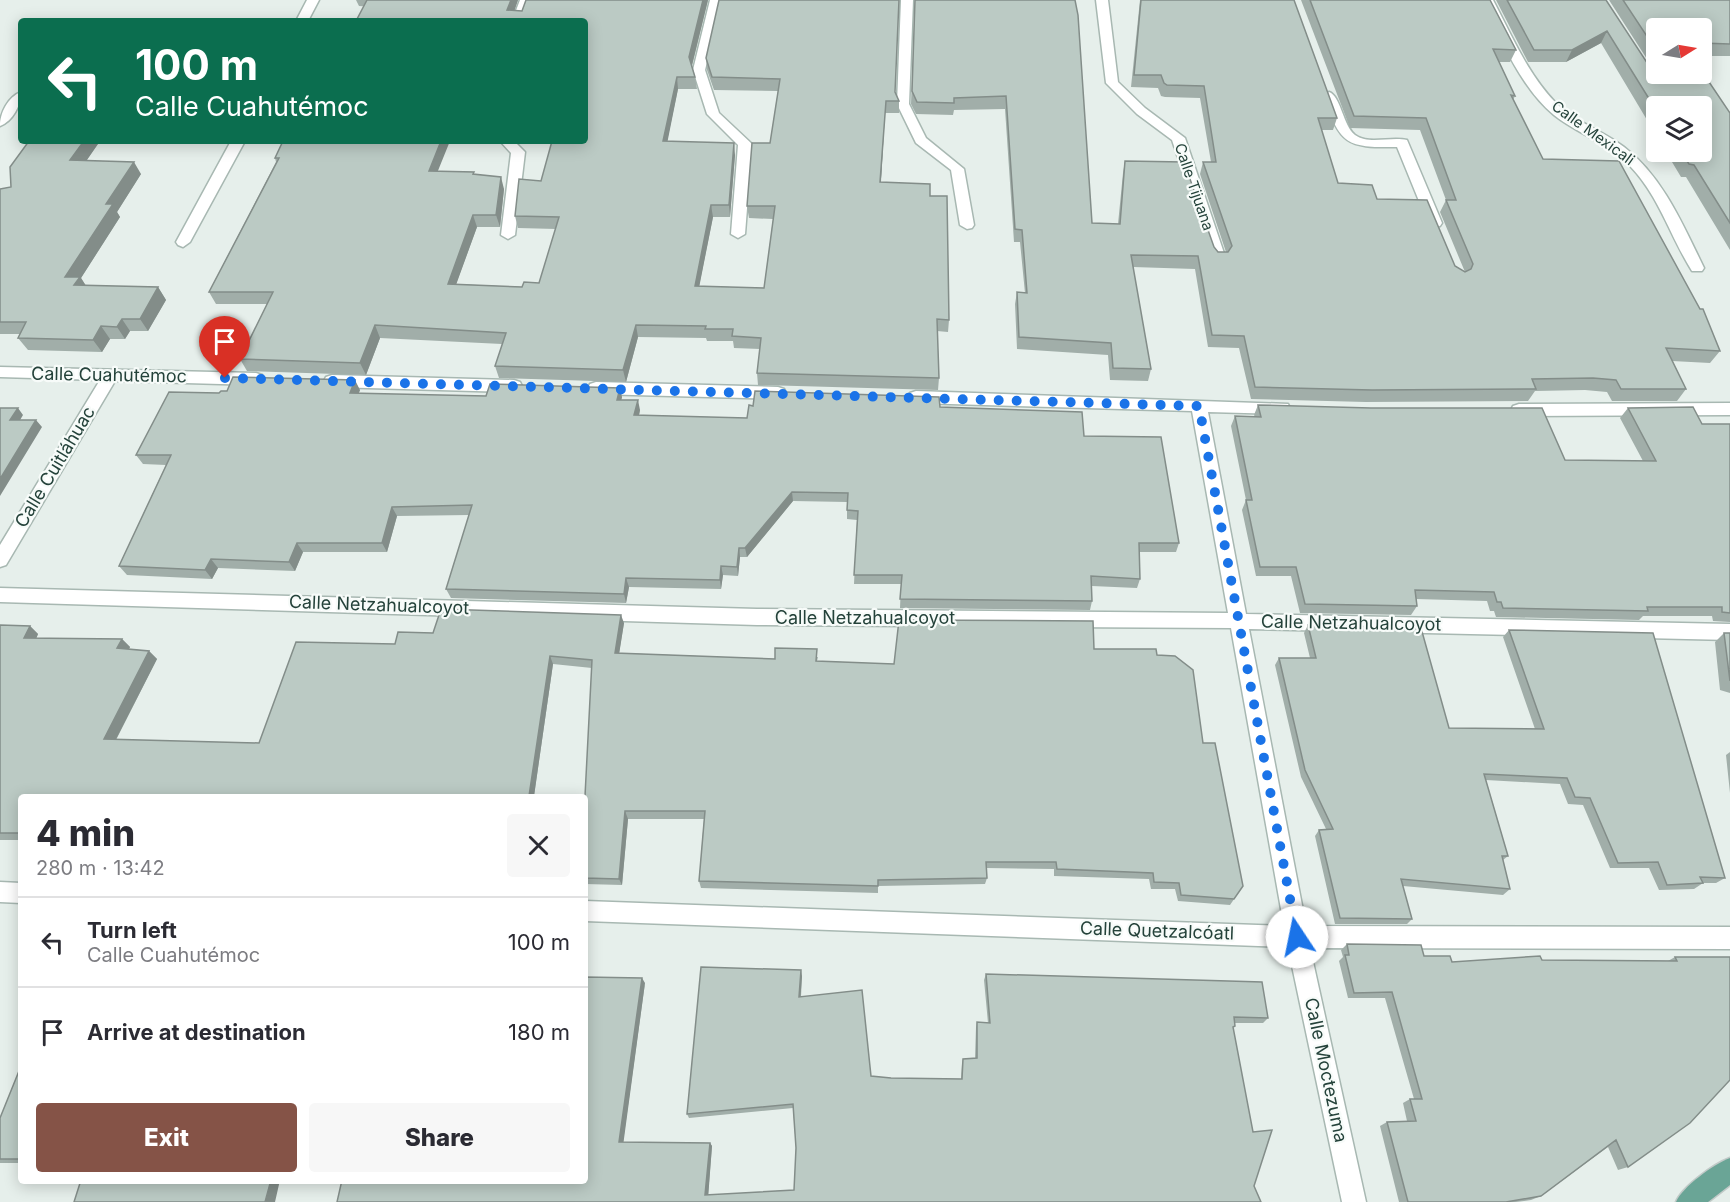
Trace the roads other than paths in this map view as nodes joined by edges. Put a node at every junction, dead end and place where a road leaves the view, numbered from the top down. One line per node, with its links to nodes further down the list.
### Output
1 (313, 0): 7 (street)
2 (526, 0): 8 (street)
3 (716, 0): 15 (street)
4 (907, 0): 14 (street)
5 (1101, 0): 19 (street, Calle Tijuana)
6 (1487, 0): 20 (street, Calle Mexicali)
7 (304, 18)
8 (519, 18)
9 (1326, 88): 17 (street)
10 (18, 100): 11 (street)
11 (0, 122)
12 (236, 144): 18 (street)
13 (510, 144): 16 (street)
14 (967, 225)
15 (738, 234)
16 (508, 235)
17 (1441, 236)
18 (183, 242)
19 (1219, 259)
20 (1697, 268)
21 (0, 372): 22 (street, Calle Cuahutémoc)
22 (111, 375): 23 (street, Calle Cuahutémoc); 33 (street, Calle Cuitláhuac)
23 (271, 379)
24 (319, 381): 25 (street)
25 (533, 386)
26 (581, 387): 27 (street)
27 (795, 394)
28 (902, 397): 29 (street)
29 (1199, 406): 30 (street); 35 (street, Calle Moctezuma)
30 (1295, 409)
31 (1730, 409): 32 (street)
32 (1507, 410)
33 (0, 560)
34 (0, 595): 35 (street, Calle Netzahualcoyot)
35 (1237, 621): 36 (street, Calle Netzahualcoyot); 40 (street, Calle Moctezuma)
36 (1730, 633)
37 (0, 892): 38 (street)
38 (18, 893)
39 (588, 911): 40 (street, Calle Quetzalcóatl)
40 (1297, 937): 41 (street, Calle Quetzalcóatl); 43 (street, Calle Moctezuma)
41 (1730, 938)
42 (1730, 1170): 44 (main road)
43 (1354, 1202)
44 (1688, 1202)

